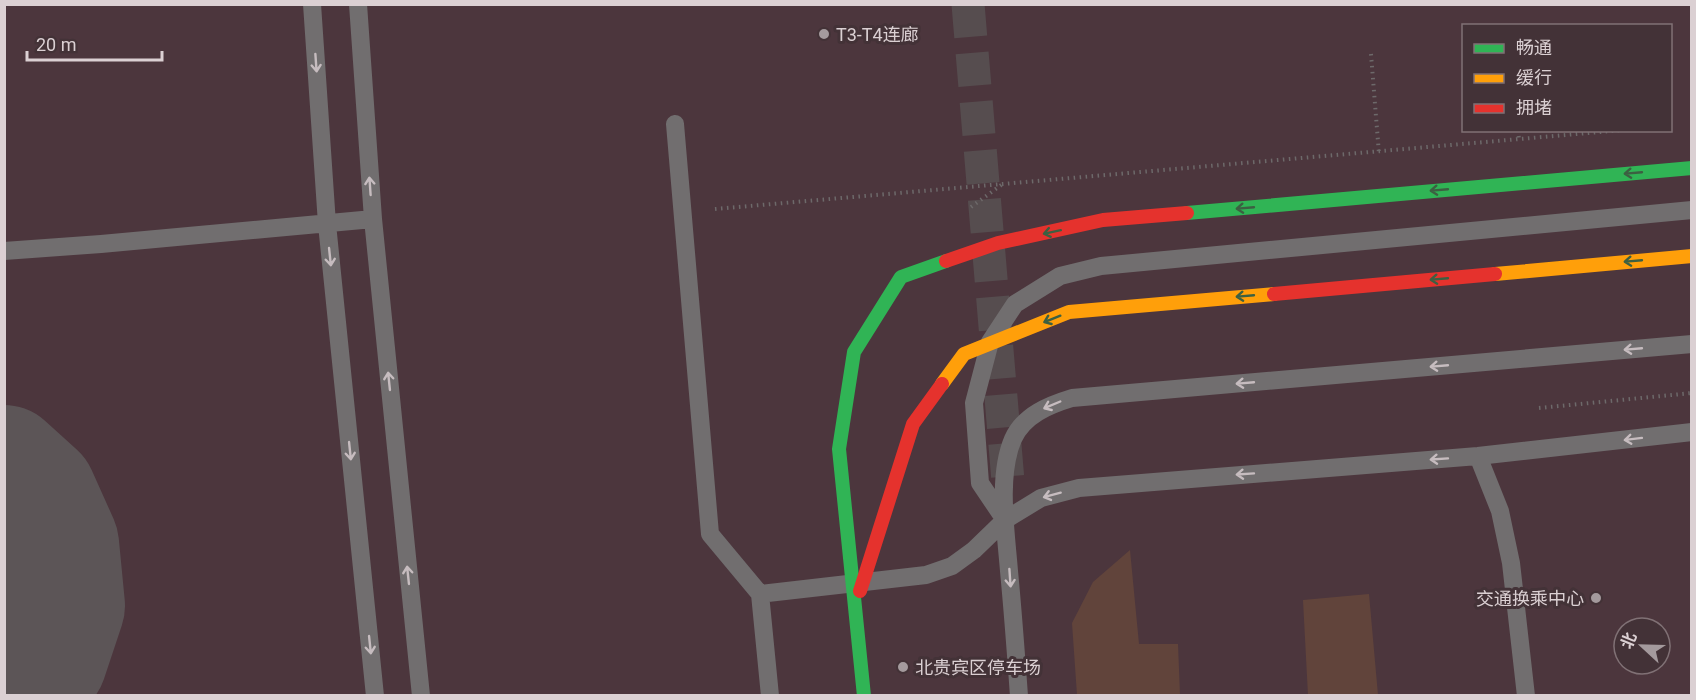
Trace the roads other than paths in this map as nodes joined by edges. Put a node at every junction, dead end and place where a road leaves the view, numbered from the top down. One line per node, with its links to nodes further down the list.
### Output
1 (312, 4): 7 (lane, one-way to 7)
2 (358, 4): 6 (lane, one-way to 2)
3 (675, 124): 14 (lane)
4 (1692, 168): 15 (main road, one-way to 15, bridge)
5 (1692, 210): 13 (lane)
6 (373, 219): 7 (lane); 17 (lane, one-way to 6)
7 (327, 224): 8 (lane); 16 (lane, one-way to 16)
8 (4, 250)
9 (1692, 256): 15 (main road, one-way to 15, bridge)
10 (1692, 344): 13 (lane, one-way to 13)
11 (1692, 432): 12 (lane, one-way to 12)
12 (1478, 456): 13 (lane, one-way to 13); 21 (lane)
13 (1005, 520): 14 (lane); 20 (lane, one-way to 20)
14 (760, 594): 18 (lane)
15 (855, 609): 19 (main road, bridge)
16 (375, 696)
17 (421, 696)
18 (770, 696)
19 (864, 696)
20 (1019, 696)
21 (1526, 696)

